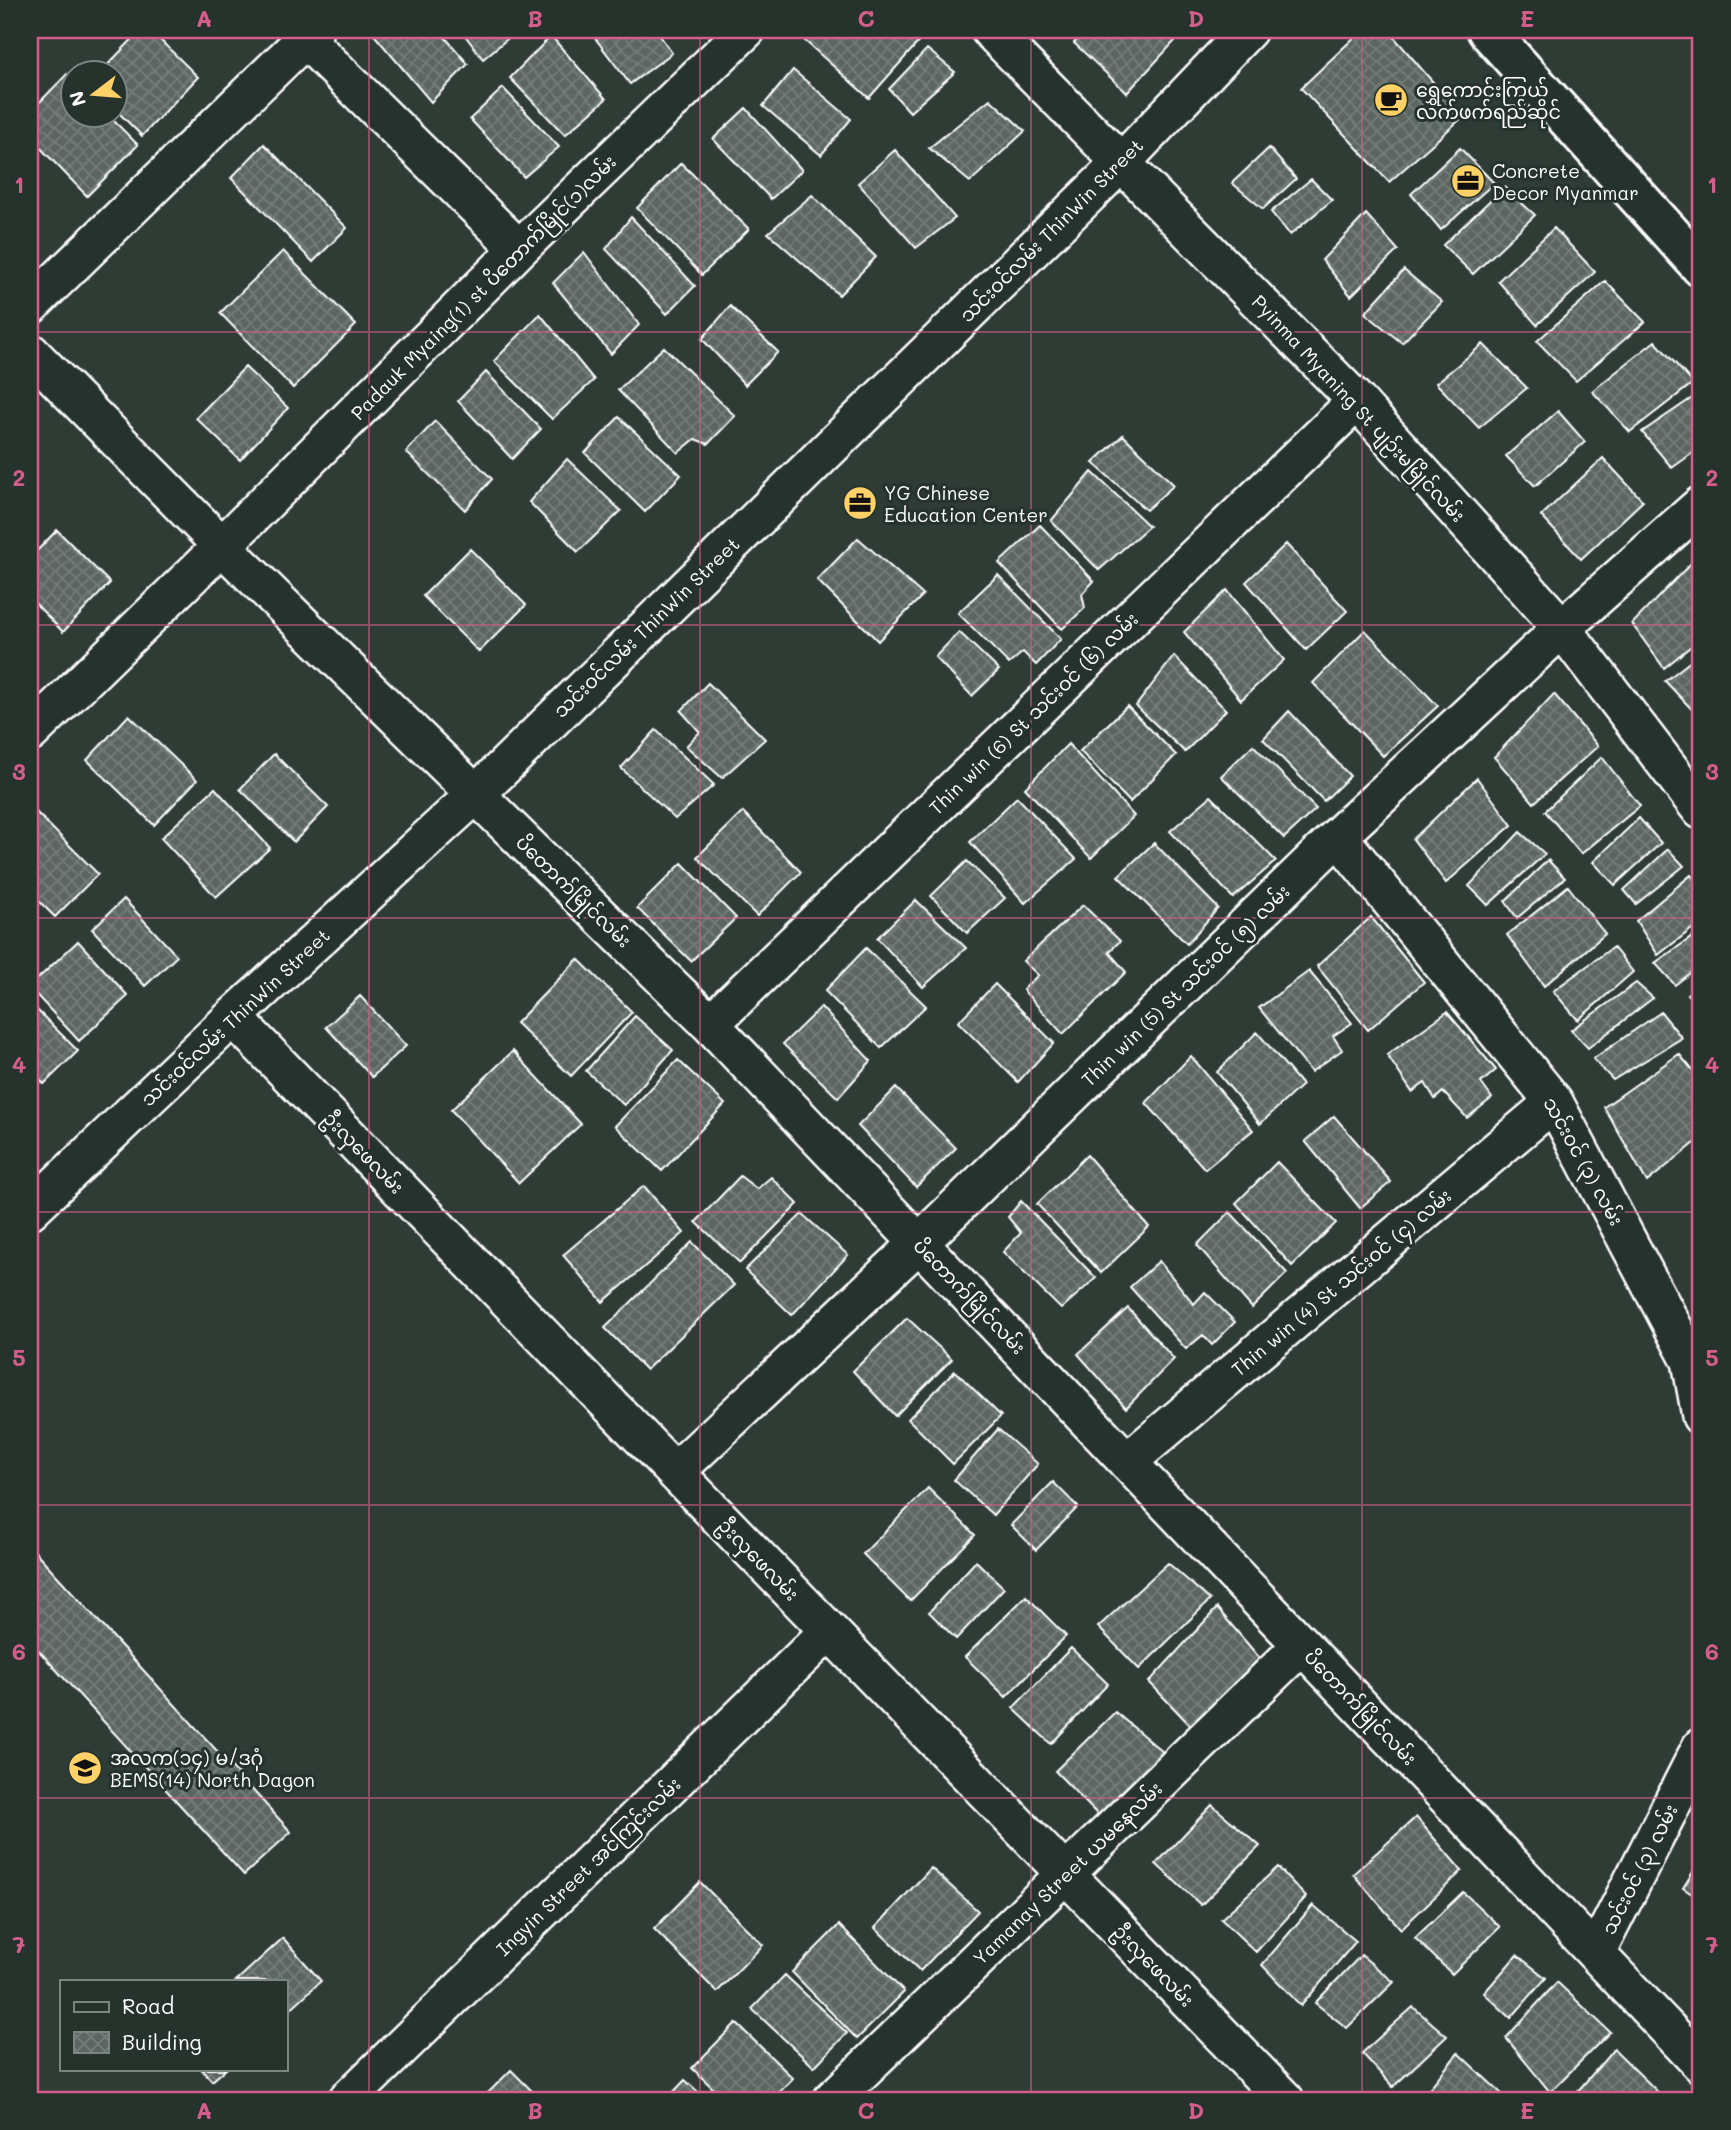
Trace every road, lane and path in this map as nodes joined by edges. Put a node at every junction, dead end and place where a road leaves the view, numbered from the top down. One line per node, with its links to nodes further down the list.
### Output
1 (746, 30): 7 (street, Padauk Myaing(1) st ပိတောက်မြိုင်(၁)လမ်း)
2 (990, 30): 6 (street, Pyinma Myaning St ပျဉ်းမမြိုင်လမ်း)
3 (1248, 30): 6 (street, သင်းဝင်လမ်း ThinWin Street)
4 (1487, 30): 8 (main road)
5 (305, 33): 7 (street); 9 (street)
6 (1121, 163): 11 (street, Pyinma Myaning St ပျဉ်းမမြိုင်လမ်း); 16 (street, သင်းဝင်လမ်း ThinWin Street)
7 (519, 249): 13 (street, Padauk Myaing(1) st ပိတောက်မြိုင်(၁)လမ်း)
8 (1701, 267)
9 (30, 306)
10 (30, 352): 13 (street, ပိတောက်မြိုင်လမ်း)
11 (1357, 401): 14 (street, Pyinma Myaning St ပျဉ်းမမြိုင်လမ်း); 20 (street, Thin win (6) St သင်းဝင် (၆) လမ်း)
12 (1701, 505): 14 (street, Thin win (5) St သင်းဝင် (၅) လမ်း)
13 (222, 546): 15 (street, Padauk Myaing(1) st ပိတောက်မြိုင်(၁)လမ်း); 16 (street, ပိတောက်မြိုင်လမ်း)
14 (1562, 628): 17 (street, Pyinma Myaning St ပျဉ်းမမြိုင်လမ်း); 18 (street, Thin win (5) St သင်းဝင် (၅) လမ်း)
15 (30, 733)
16 (476, 794): 19 (street, သင်းဝင်လမ်း ThinWin Street); 20 (street, ပိတောက်မြိုင်လမ်း)
17 (1701, 810)
18 (1338, 836): 21 (street, သင်းဝင် (၃) လမ်း); 23 (street, Thin win (5) St သင်းဝင် (၅) လမ်း)
19 (233, 1017): 22 (street, သင်းဝင်လမ်း ThinWin Street); 27 (street, ဦးလှဖေလမ်း)
20 (710, 1024): 23 (street, ပိတောက်မြိုင်လမ်း)
21 (1555, 1102): 24 (street, သင်းဝင် (၃) လမ်း); 26 (street, Thin win (4) St သင်းဝင် (၄) လမ်း)
22 (30, 1210)
23 (919, 1243): 26 (street, ပိတောက်မြိုင်လမ်း); 27 (street, Thin win (5) St သင်းဝင် (၅) လမ်း)
24 (1696, 1357): 25 (street, သင်းဝင် (၃) လမ်း)
25 (1701, 1416)
26 (1127, 1462): 29 (street, ပိတောက်မြိုင်လမ်း)
27 (675, 1472): 28 (street, ဦးလှဖေလမ်း)
28 (829, 1631): 31 (street, ဦးလှဖေလမ်း); 34 (street, Ingyin Street အင်ကြင်းလမ်း)
29 (1302, 1645): 31 (street, Yamanay Street ယမနေလမ်း); 32 (street, ပိတောက်မြိုင်လမ်း)
30 (1701, 1746): 32 (street, သင်းဝင် (၃) လမ်း)
31 (1065, 1874): 35 (street, Yamanay Street ယမနေလမ်း); 36 (street, ဦးလှဖေလမ်း)
32 (1596, 1954): 33 (street, ပိတောက်မြိုင်လမ်း)
33 (1701, 2064)
34 (369, 2093)
35 (832, 2100)
36 (1285, 2100)

